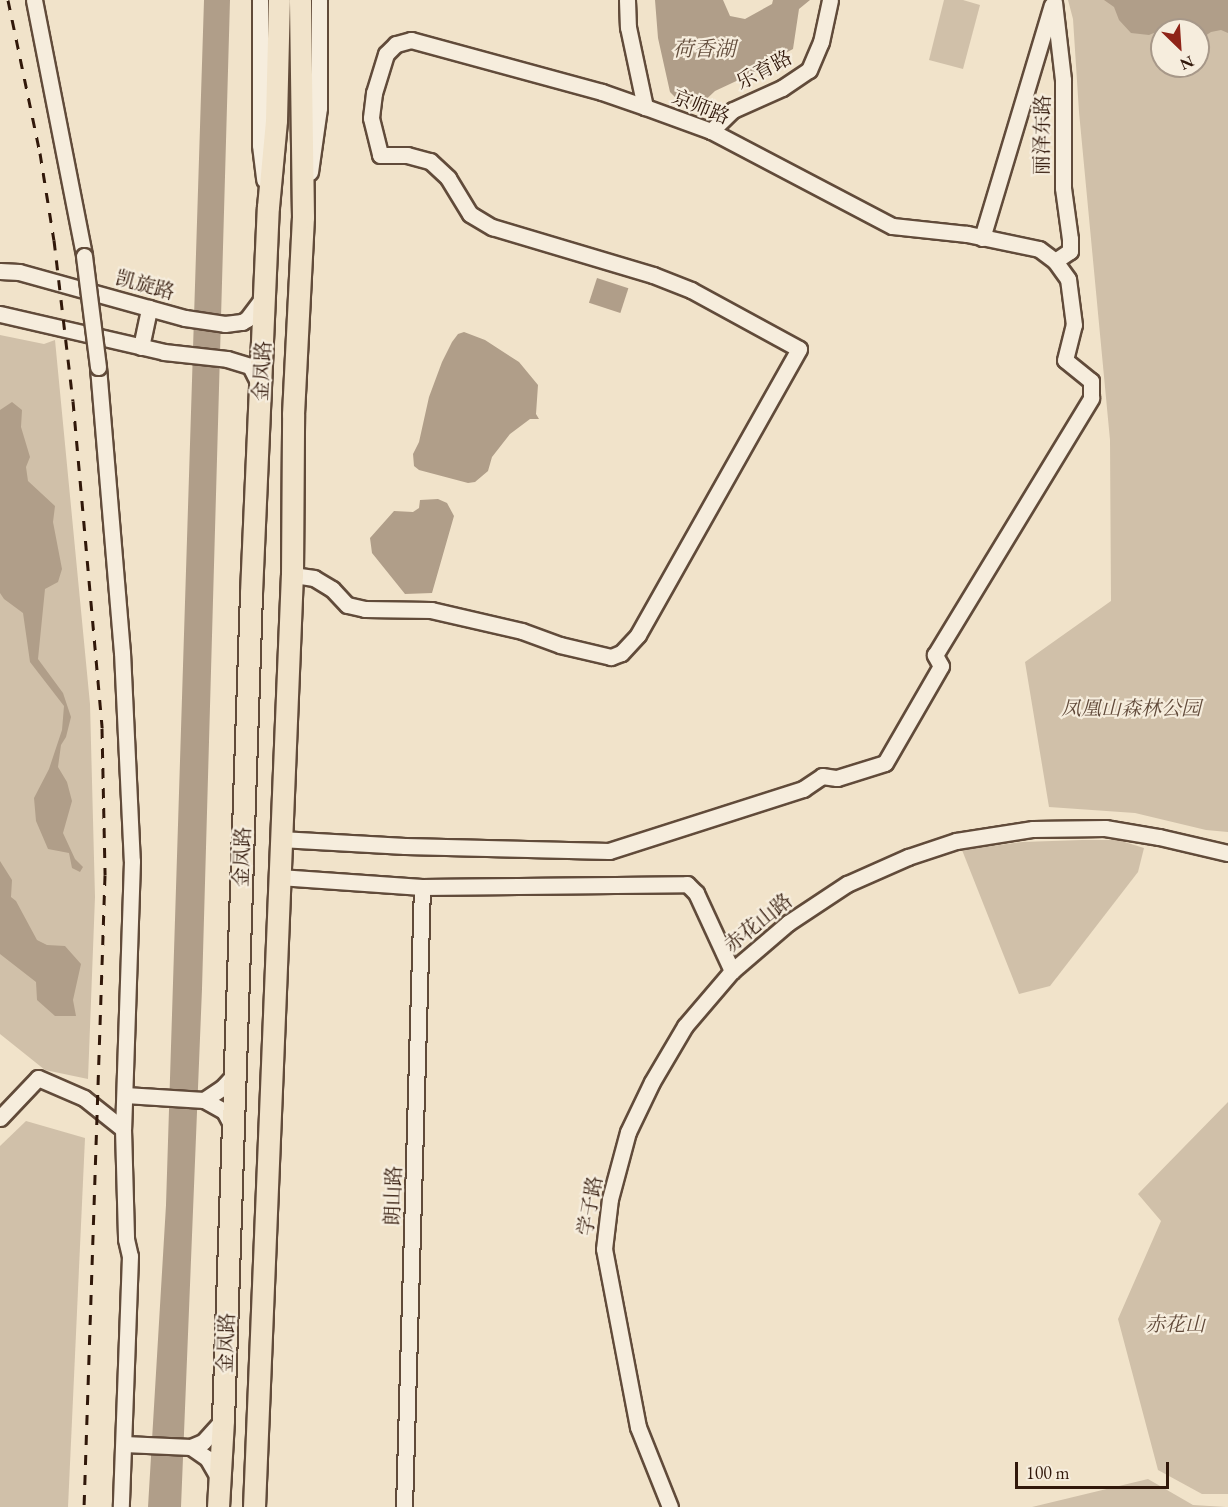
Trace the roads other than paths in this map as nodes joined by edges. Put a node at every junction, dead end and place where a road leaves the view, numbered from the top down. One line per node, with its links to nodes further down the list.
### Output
1 (34, 0): 28 (street, bridge)
2 (260, 0): 11 (street, 金凤路)
3 (279, 0): 11 (highway, 金凤路)
4 (300, 0): 12 (highway, 金凤路)
5 (319, 0): 12 (street, 金凤路)
6 (627, 0): 9 (street)
7 (830, 0): 10 (street, 乐育路)
8 (1053, 1): 13 (street); 14 (street, 丽泽东路)
9 (645, 107): 10 (street, 京师路); 21 (street, 京师路)
10 (711, 131): 13 (street, 京师路)
11 (268, 207): 16 (highway, 金凤路)
12 (303, 217): 21 (highway, 金凤路)
13 (982, 237): 14 (street, 京师路)
14 (1055, 261): 22 (street)
15 (0, 271): 17 (street, 凯旋路)
16 (266, 292): 17 (street, 凯旋路); 20 (highway, 金凤路)
17 (149, 308): 19 (street)
18 (0, 314): 19 (street)
19 (141, 347): 20 (street)
20 (261, 390): 27 (highway, 金凤路)
21 (292, 575): 22 (highway, 金凤路)
22 (280, 839): 24 (highway, 金凤路)
23 (1228, 853): 26 (street, 赤花山路)
24 (279, 877): 25 (street, 赤花山路); 39 (highway, 金凤路)
25 (422, 886): 26 (street, 赤花山路); 40 (street, 朗山路)
26 (732, 971): 41 (street, 学子路)
27 (234, 1075): 29 (street); 31 (highway, 金凤路)
28 (125, 1095): 29 (street); 32 (street)
29 (204, 1100): 31 (street)
30 (0, 1118): 32 (street)
31 (233, 1128): 33 (highway, 金凤路)
32 (123, 1130): 34 (street)
33 (223, 1420): 35 (street); 36 (highway, 金凤路)
34 (124, 1444): 35 (street); 37 (street)
35 (188, 1447): 36 (street)
36 (219, 1479): 38 (highway, 金凤路)
37 (121, 1507)
38 (218, 1507)
39 (254, 1507)
40 (404, 1507)
41 (670, 1507)

